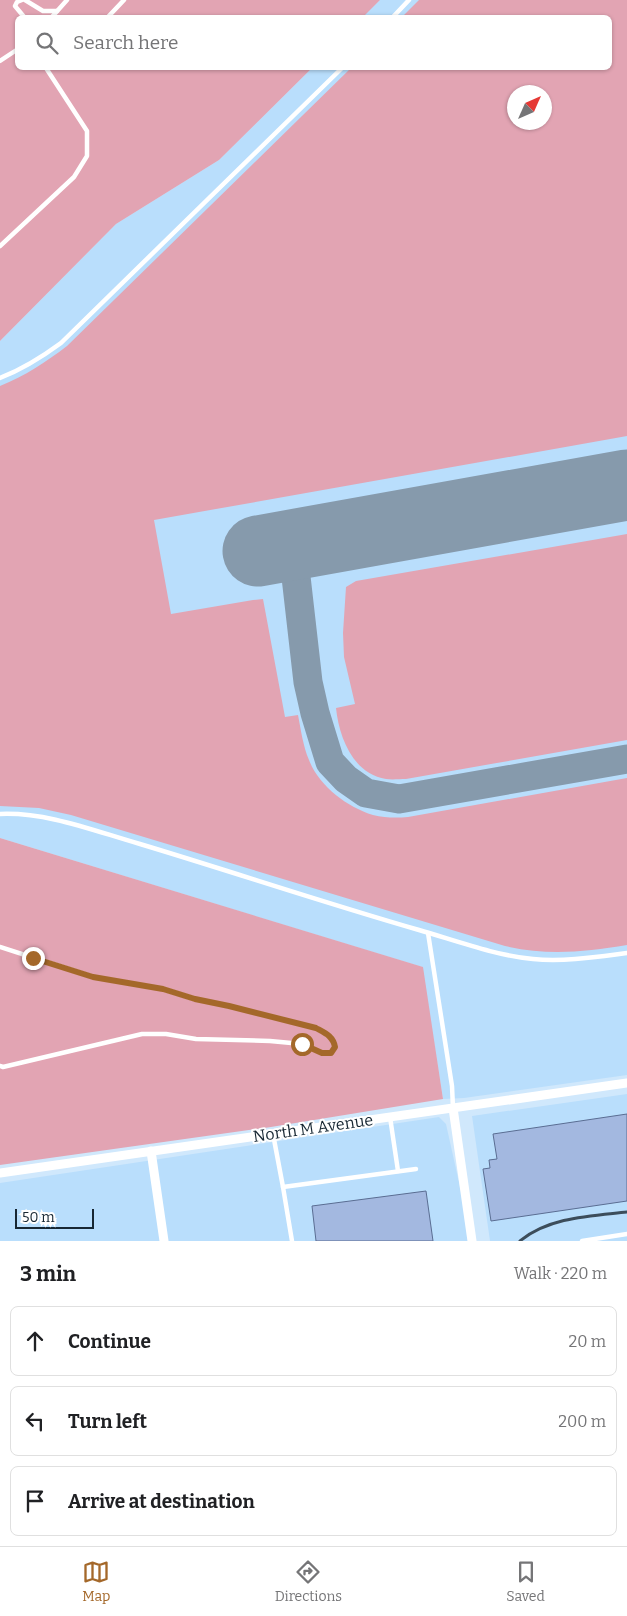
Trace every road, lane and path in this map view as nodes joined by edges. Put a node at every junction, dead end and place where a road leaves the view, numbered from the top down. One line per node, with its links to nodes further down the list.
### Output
1 (24, 0): 5 (lane); 6 (lane)
2 (67, 0): 5 (lane)
3 (124, 0): 8 (lane)
4 (409, 0): 9 (lane)
5 (57, 11): 7 (lane)
6 (22, 15)
7 (54, 15)
8 (110, 15)
9 (395, 15)
10 (15, 51): 11 (lane)
11 (0, 61)
12 (47, 70): 14 (lane)
13 (340, 70): 15 (lane)
14 (0, 246)
15 (0, 378)
16 (0, 814): 17 (lane)
17 (428, 932): 19 (lane); 22 (lane)
18 (0, 947): 20 (lane)
19 (627, 953)
20 (0, 1066)
21 (627, 1083): 22 (street, North M Avenue)
22 (453, 1108): 23 (street, North M Avenue); 33 (street)
23 (390, 1117): 24 (street, North M Avenue); 27 (lane)
24 (273, 1134): 25 (street, North M Avenue); 29 (lane)
25 (151, 1151): 28 (street, North M Avenue); 31 (street)
26 (416, 1169): 27 (lane)
27 (398, 1171): 29 (lane)
28 (0, 1173)
29 (283, 1187): 32 (lane)
30 (627, 1234): 34 (lane)
31 (164, 1241)
32 (292, 1241)
33 (472, 1241)
34 (582, 1241)

